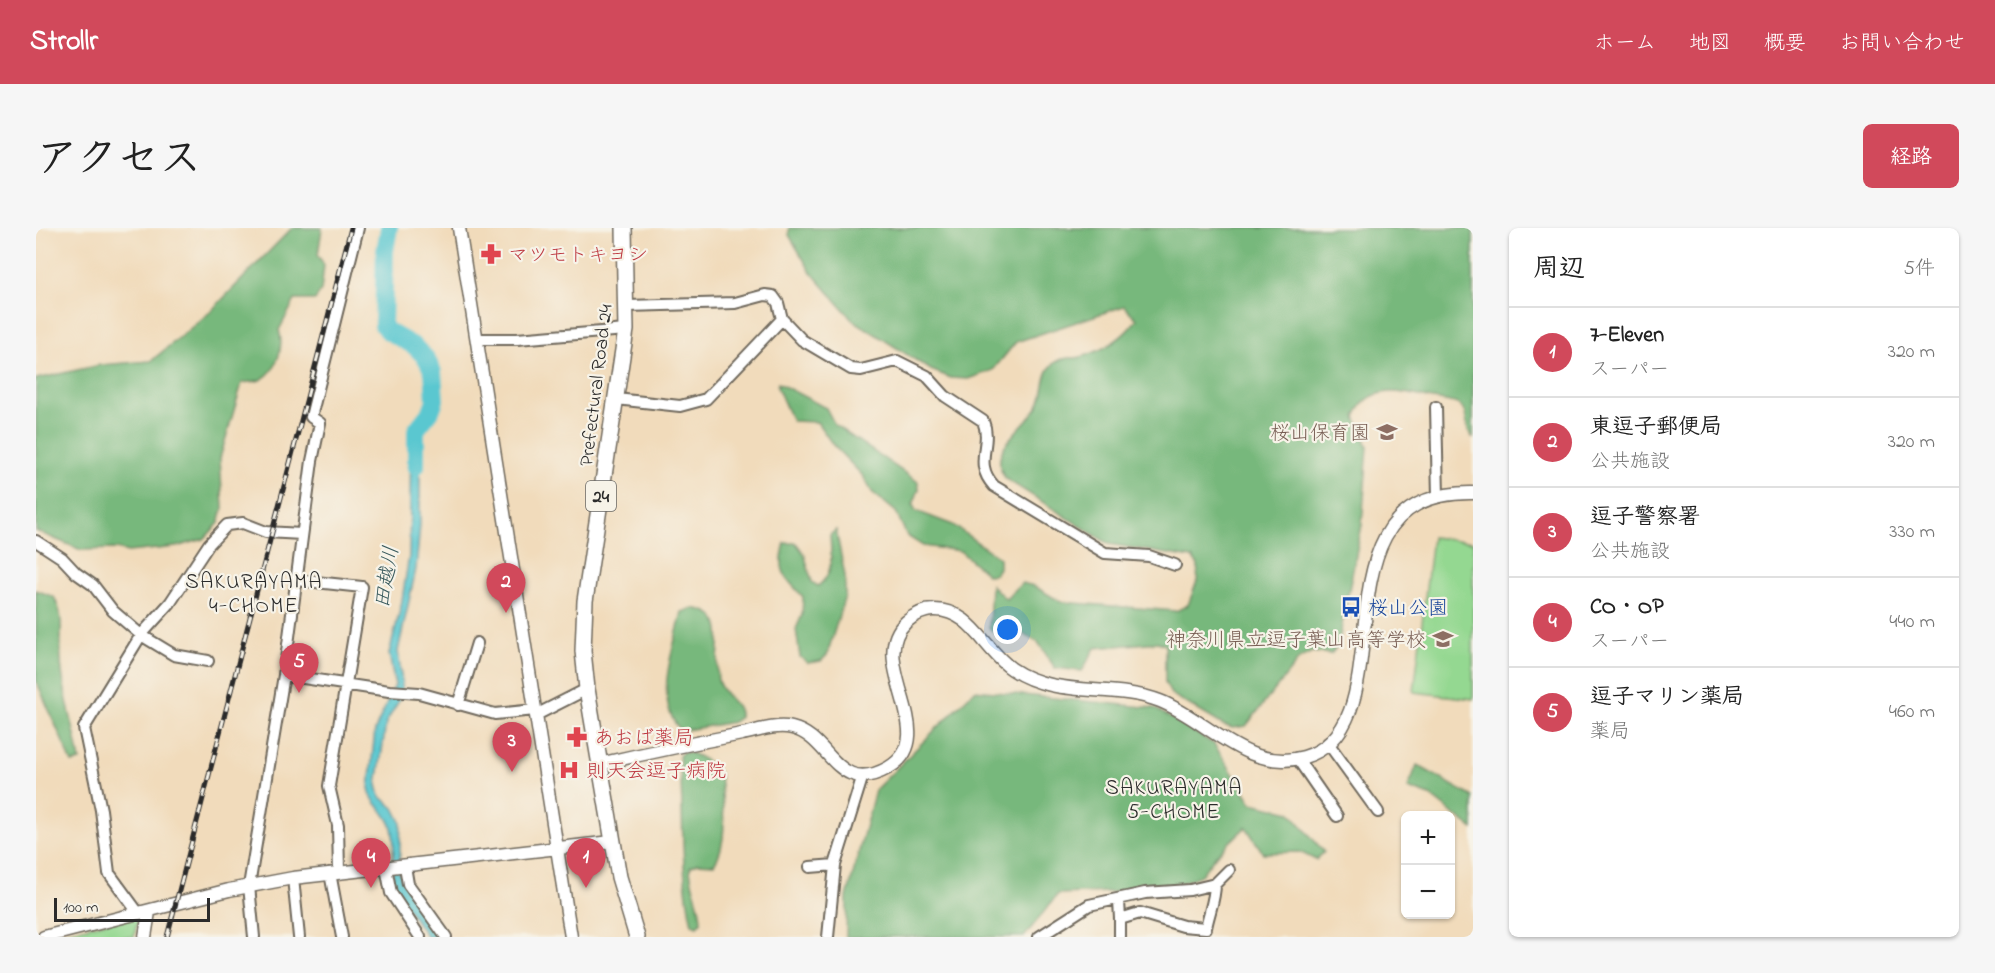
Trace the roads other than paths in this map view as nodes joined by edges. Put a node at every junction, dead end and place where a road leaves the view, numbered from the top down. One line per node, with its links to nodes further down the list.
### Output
1 (358, 228): 12 (street)
2 (459, 228): 7 (street)
3 (624, 228): 4 (main road, Prefectural Road 24 / 24)
4 (627, 306): 5 (street); 6 (main road, Prefectural Road 24 / 24)
5 (782, 319): 8 (street); 14 (street)
6 (626, 330): 7 (street); 8 (main road, Prefectural Road 24 / 24)
7 (477, 339): 23 (street)
8 (616, 399): 21 (main road, Prefectural Road 24 / 24)
9 (1436, 406): 11 (street)
10 (1473, 493): 11 (street)
11 (1438, 497): 24 (street)
12 (302, 534): 15 (street); 16 (street)
13 (36, 541): 16 (street)
14 (1175, 565)
15 (297, 580): 19 (street); 20 (street)
16 (141, 635): 18 (street); 42 (street)
17 (477, 643): 22 (street)
18 (208, 661)
19 (284, 675): 20 (street); 40 (street)
20 (345, 684): 22 (street); 37 (street)
21 (587, 689): 23 (street); 26 (main road, Prefectural Road 24 / 24)
22 (458, 705): 23 (street)
23 (535, 712): 31 (street)
24 (1328, 743): 25 (street); 28 (street)
25 (1297, 758): 27 (street); 29 (street)
26 (599, 764): 27 (street); 30 (main road, Prefectural Road 24 / 24)
27 (863, 775): 32 (street)
28 (1378, 812)
29 (1337, 816)
30 (612, 842): 31 (street); 52 (main road, Prefectural Road 24 / 24)
31 (557, 850): 33 (street); 51 (street)
32 (835, 865): 35 (street); 53 (street)
33 (404, 866): 34 (street); 50 (street)
34 (387, 867): 37 (street); 49 (street)
35 (810, 867)
36 (1229, 870): 39 (street)
37 (334, 872): 38 (street); 48 (street)
38 (293, 878): 40 (street); 47 (street)
39 (1215, 884): 41 (street); 43 (street)
40 (249, 886): 42 (street); 46 (street)
41 (1119, 901): 43 (street); 54 (street)
42 (144, 913): 44 (street); 45 (street)
43 (1120, 919): 55 (street)
44 (44, 937)
45 (145, 937)
46 (254, 937)
47 (299, 937)
48 (342, 937)
49 (420, 937)
50 (446, 937)
51 (571, 937)
52 (637, 937)
53 (828, 937)
54 (1039, 937)
55 (1120, 937)

